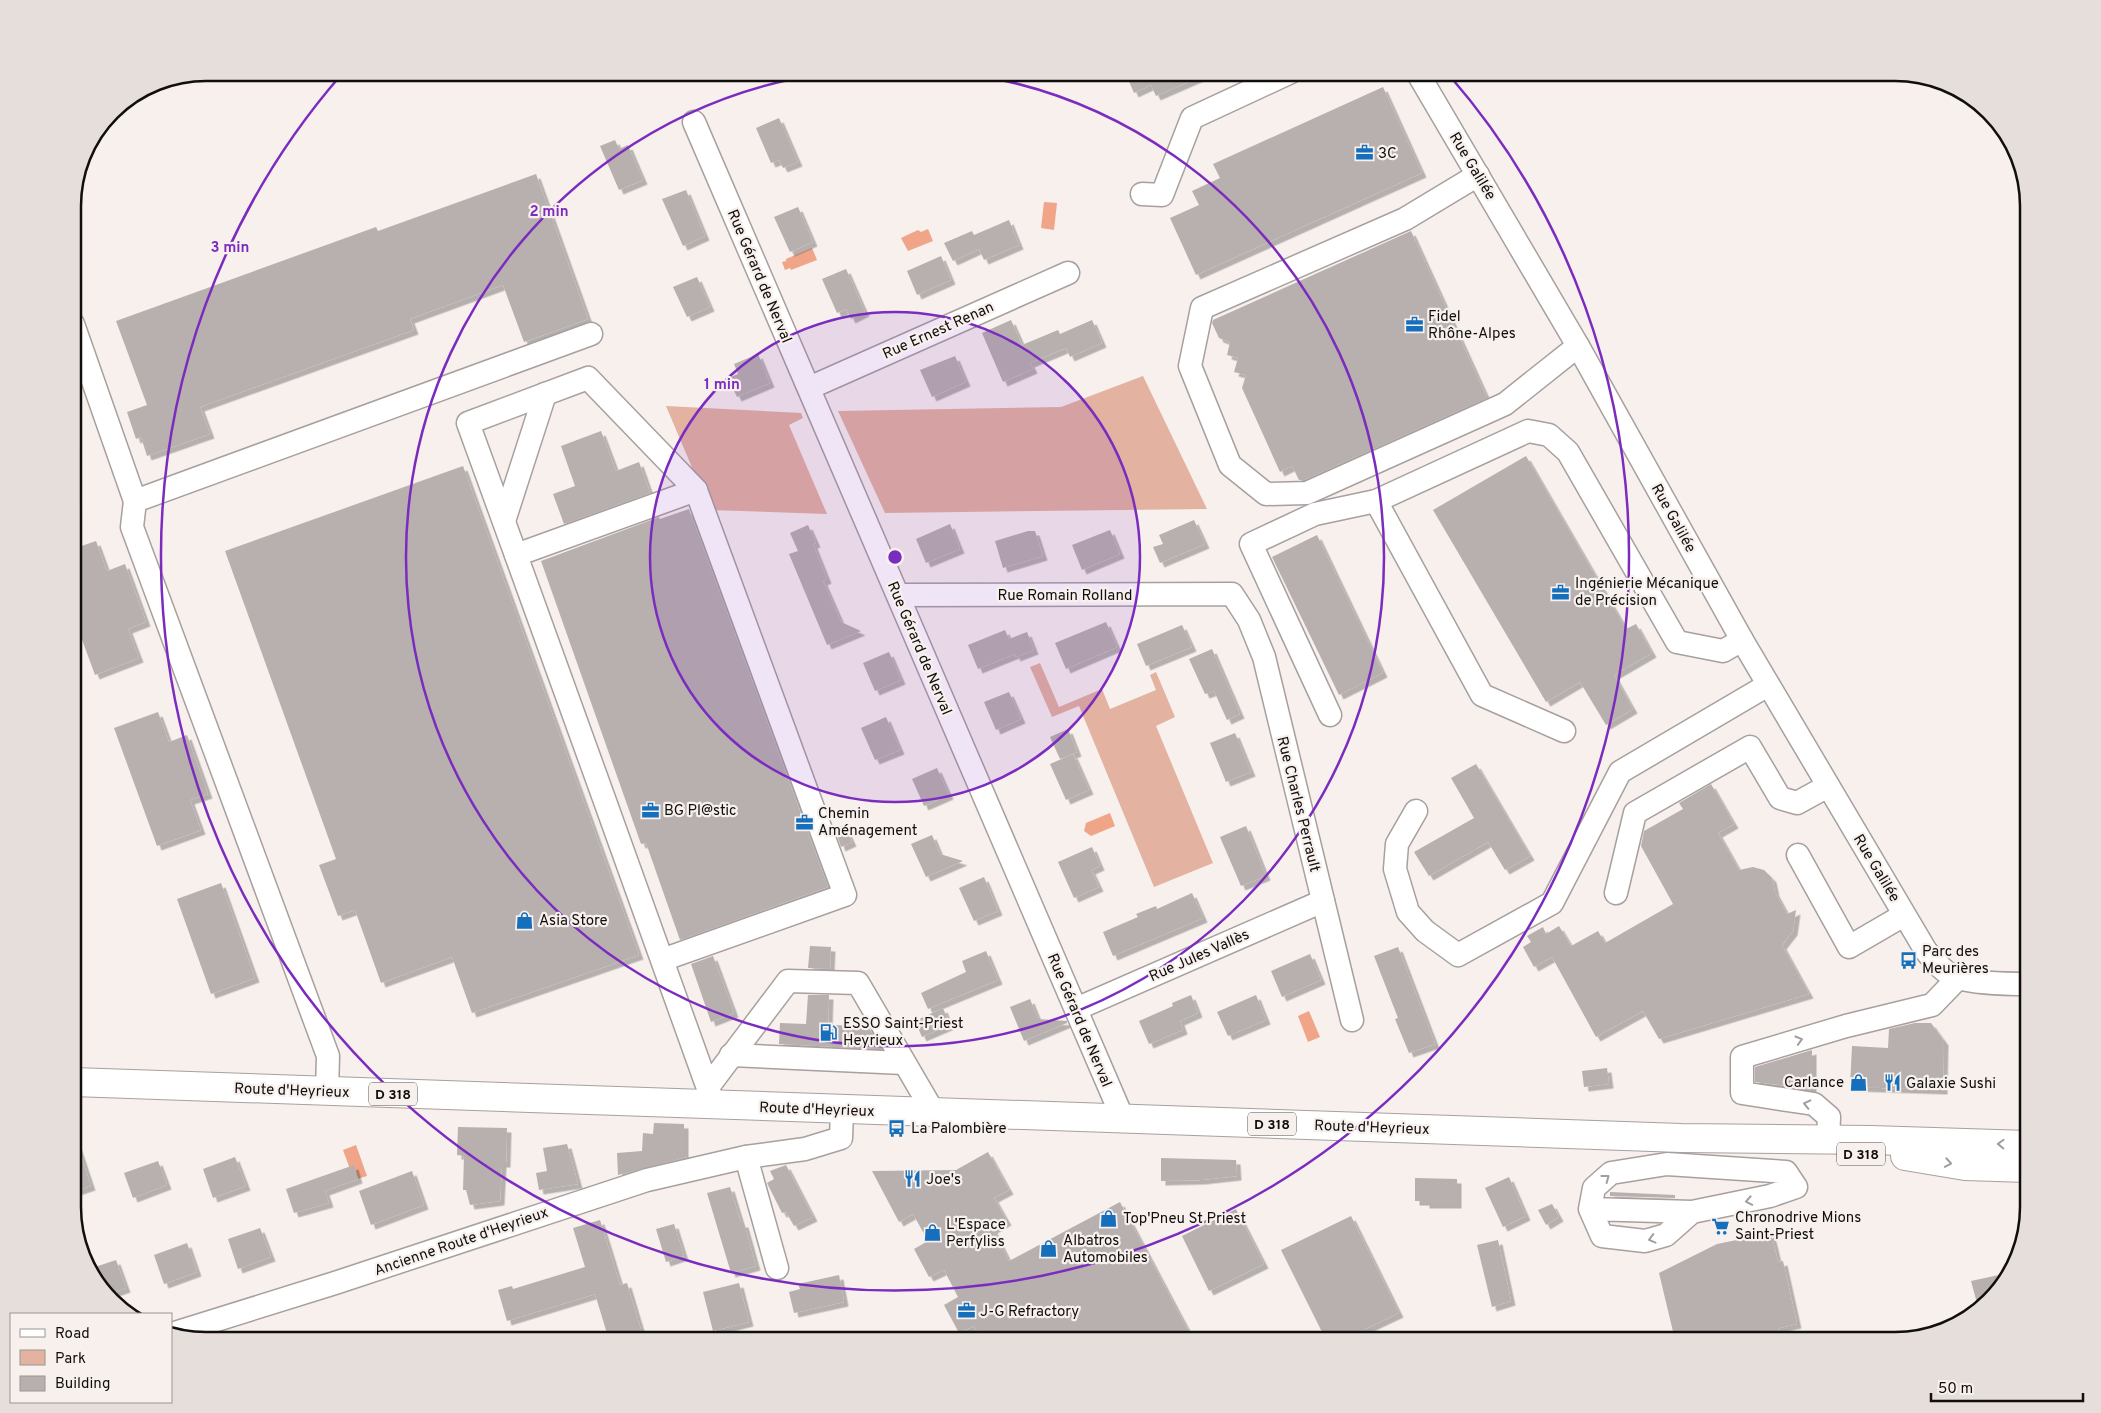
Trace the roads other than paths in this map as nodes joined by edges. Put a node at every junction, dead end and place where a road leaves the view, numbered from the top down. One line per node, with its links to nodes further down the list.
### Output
1 (1271, 81): 5 (street)
2 (1422, 81): 4 (street, Rue Galilée)
3 (694, 122): 10 (street, Rue Gérard de Nerval)
4 (1478, 175): 8 (street, Rue Galilée); 8 (street)
5 (1142, 194)
6 (1068, 272): 10 (street, Rue Ernest Renan)
7 (592, 334): 13 (street)
8 (1578, 346): 19 (street, Rue Galilée)
9 (82, 350): 13 (street)
10 (808, 388): 18 (street, Rue Gérard de Nerval)
11 (545, 394): 12 (street); 15 (street); 15 (street)
12 (696, 490): 16 (street); 29 (street)
13 (135, 501): 37 (street)
14 (1376, 501): 19 (street); 21 (street); 22 (street)
15 (504, 521): 16 (street)
16 (516, 555): 29 (street)
17 (1232, 594): 18 (street, Rue Romain Rolland); 27 (street, Rue Charles Perrault)
18 (898, 595): 32 (street, Rue Gérard de Nerval)
19 (1742, 640): 20 (street, Rue Galilée)
20 (1768, 685): 23 (street, Rue Galilée); 24 (street)
21 (1330, 715)
22 (1564, 731)
23 (1828, 786): 26 (street); 28 (street, Rue Galilée)
24 (1416, 811)
25 (1798, 855): 28 (street)
26 (1616, 892)
27 (1323, 901): 32 (street, Rue Jules Vallès); 33 (street, Rue Charles Perrault)
28 (1904, 915): 30 (street, Rue Galilée)
29 (662, 960): 38 (street)
30 (1958, 978): 31 (street); 43 (street, one-way to 30)
31 (2020, 984)
32 (1076, 1009): 41 (street, Rue Gérard de Nerval)
33 (1352, 1020)
34 (731, 1055): 35 (street); 35 (street); 38 (street)
35 (904, 1063): 40 (street)
36 (82, 1082): 37 (main road, Route d'Heyrieux / D 318)
37 (327, 1092): 38 (main road, Route d'Heyrieux / D 318)
38 (711, 1096): 39 (main road, Route d'Heyrieux / D 318)
39 (842, 1110): 40 (main road, Route d'Heyrieux / D 318); 45 (street, Ancienne Route d'Heyrieux)
40 (934, 1113): 41 (main road, Route d'Heyrieux / D 318)
41 (1123, 1119): 42 (main road, Route d'Heyrieux / D 318)
42 (1695, 1140): 43 (main road, Route d'Heyrieux / D 318); 46 (street); 47 (main road, Route d'Heyrieux / D 318, one-way to 47)
43 (1828, 1140): 44 (main road, Route d'Heyrieux / D 318, one-way to 43)
44 (2020, 1145)
45 (746, 1157): 50 (street); 51 (street, Ancienne Route d'Heyrieux)
46 (1667, 1164): 48 (street, one-way to 46); 49 (street, one-way to 49)
47 (2020, 1168)
48 (1590, 1209): 49 (street); 49 (street, one-way to 48)
49 (1692, 1212)
50 (778, 1268)
51 (185, 1330)

